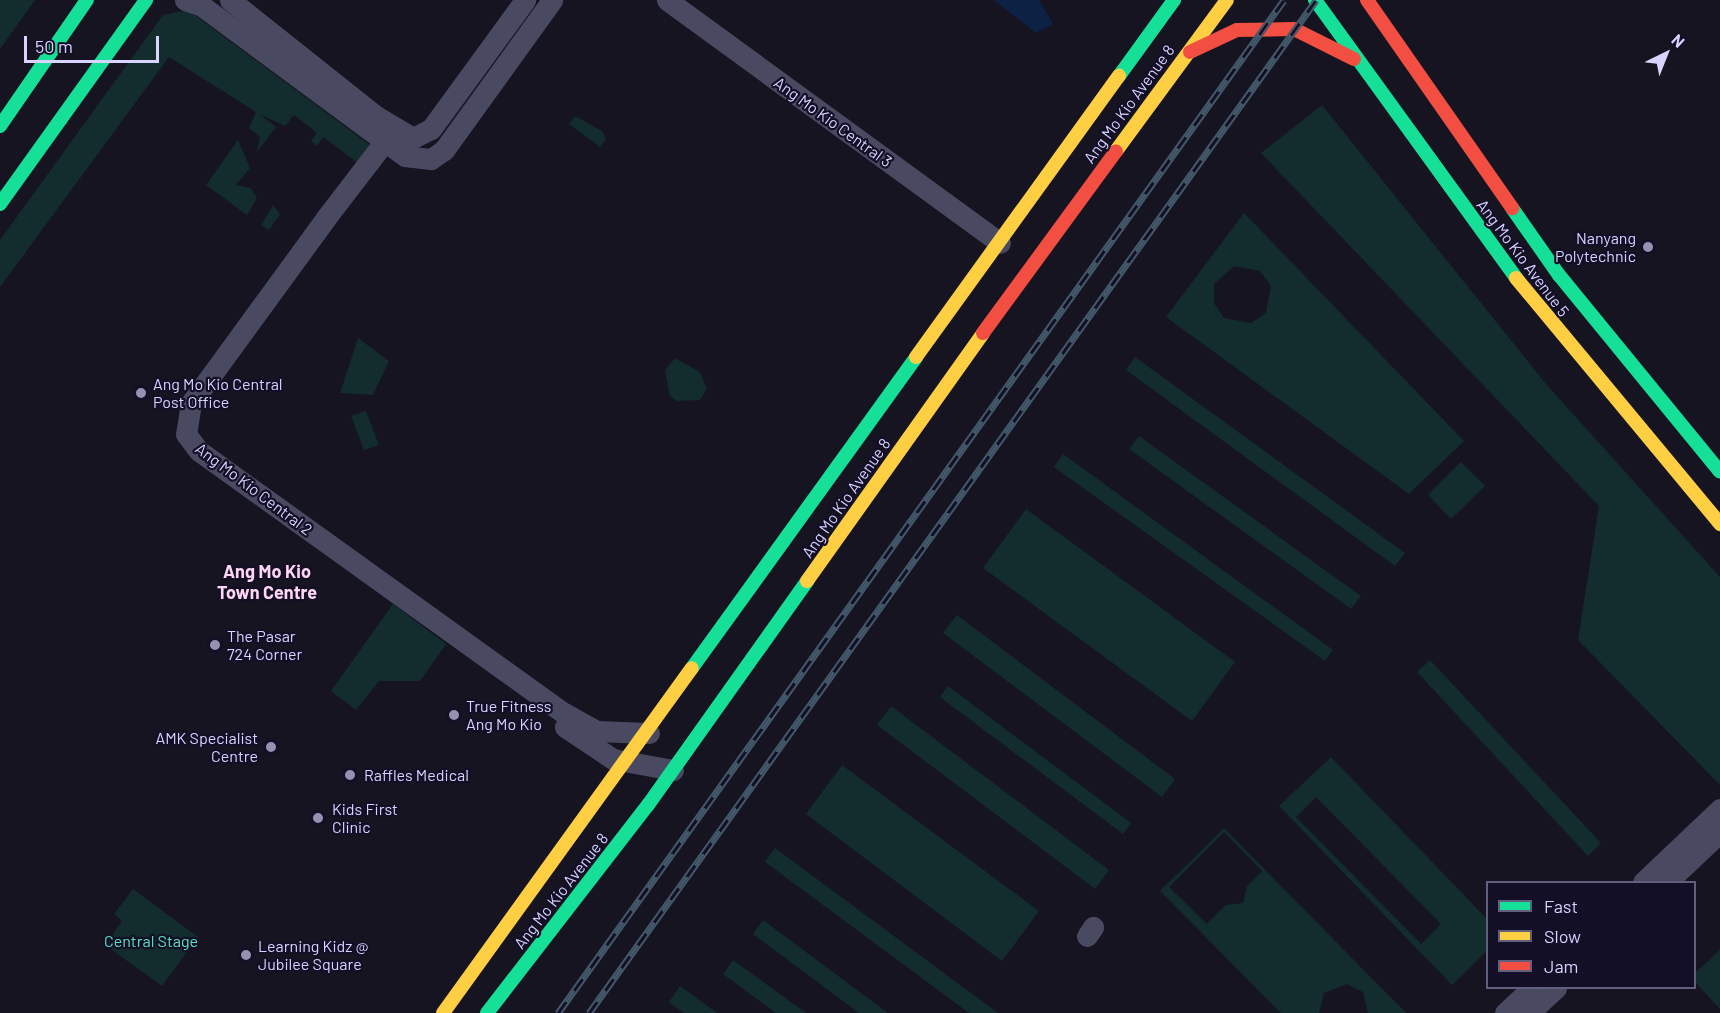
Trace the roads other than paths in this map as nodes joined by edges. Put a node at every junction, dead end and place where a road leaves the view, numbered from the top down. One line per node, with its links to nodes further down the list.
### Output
1 (87, 0): 14 (main road)
2 (151, 0): 16 (main road)
3 (184, 0): 15 (street)
4 (230, 0): 15 (street)
5 (525, 0): 15 (street)
6 (552, 0): 15 (street)
7 (667, 0): 17 (street, Ang Mo Kio Central 3)
8 (1174, 0): 17 (main road, Ang Mo Kio Avenue 8)
9 (1227, 0): 12 (main road, Ang Mo Kio Avenue 8)
10 (1315, 0): 13 (main road, Ang Mo Kio Avenue 5)
11 (1367, 0): 18 (main road, Ang Mo Kio Avenue 5)
12 (1186, 54): 13 (main road); 21 (main road, Ang Mo Kio Avenue 8)
13 (1356, 60): 19 (main road, Ang Mo Kio Avenue 5)
14 (0, 126)
15 (394, 138): 22 (street, Ang Mo Kio Central 2)
16 (0, 204)
17 (1000, 243): 20 (main road, Ang Mo Kio Avenue 8)
18 (1720, 472)
19 (1720, 524)
20 (760, 578): 21 (main road); 23 (main road, Ang Mo Kio Avenue 8)
21 (792, 602): 25 (main road, Ang Mo Kio Avenue 8)
22 (469, 646): 23 (street, Ang Mo Kio Central 2); 24 (street, Ang Mo Kio Central 2)
23 (649, 733): 24 (main road, Ang Mo Kio Avenue 8)
24 (626, 764): 25 (street, Ang Mo Kio Central 2); 32 (main road, Ang Mo Kio Avenue 8)
25 (674, 770): 33 (main road, Ang Mo Kio Avenue 8)
26 (1720, 809): 28 (street)
27 (1720, 832): 29 (street)
28 (1644, 881)
29 (1668, 881)
30 (1530, 989): 34 (street)
31 (1554, 989): 35 (street)
32 (443, 1013)
33 (488, 1013)
34 (1505, 1013)
35 (1529, 1013)

